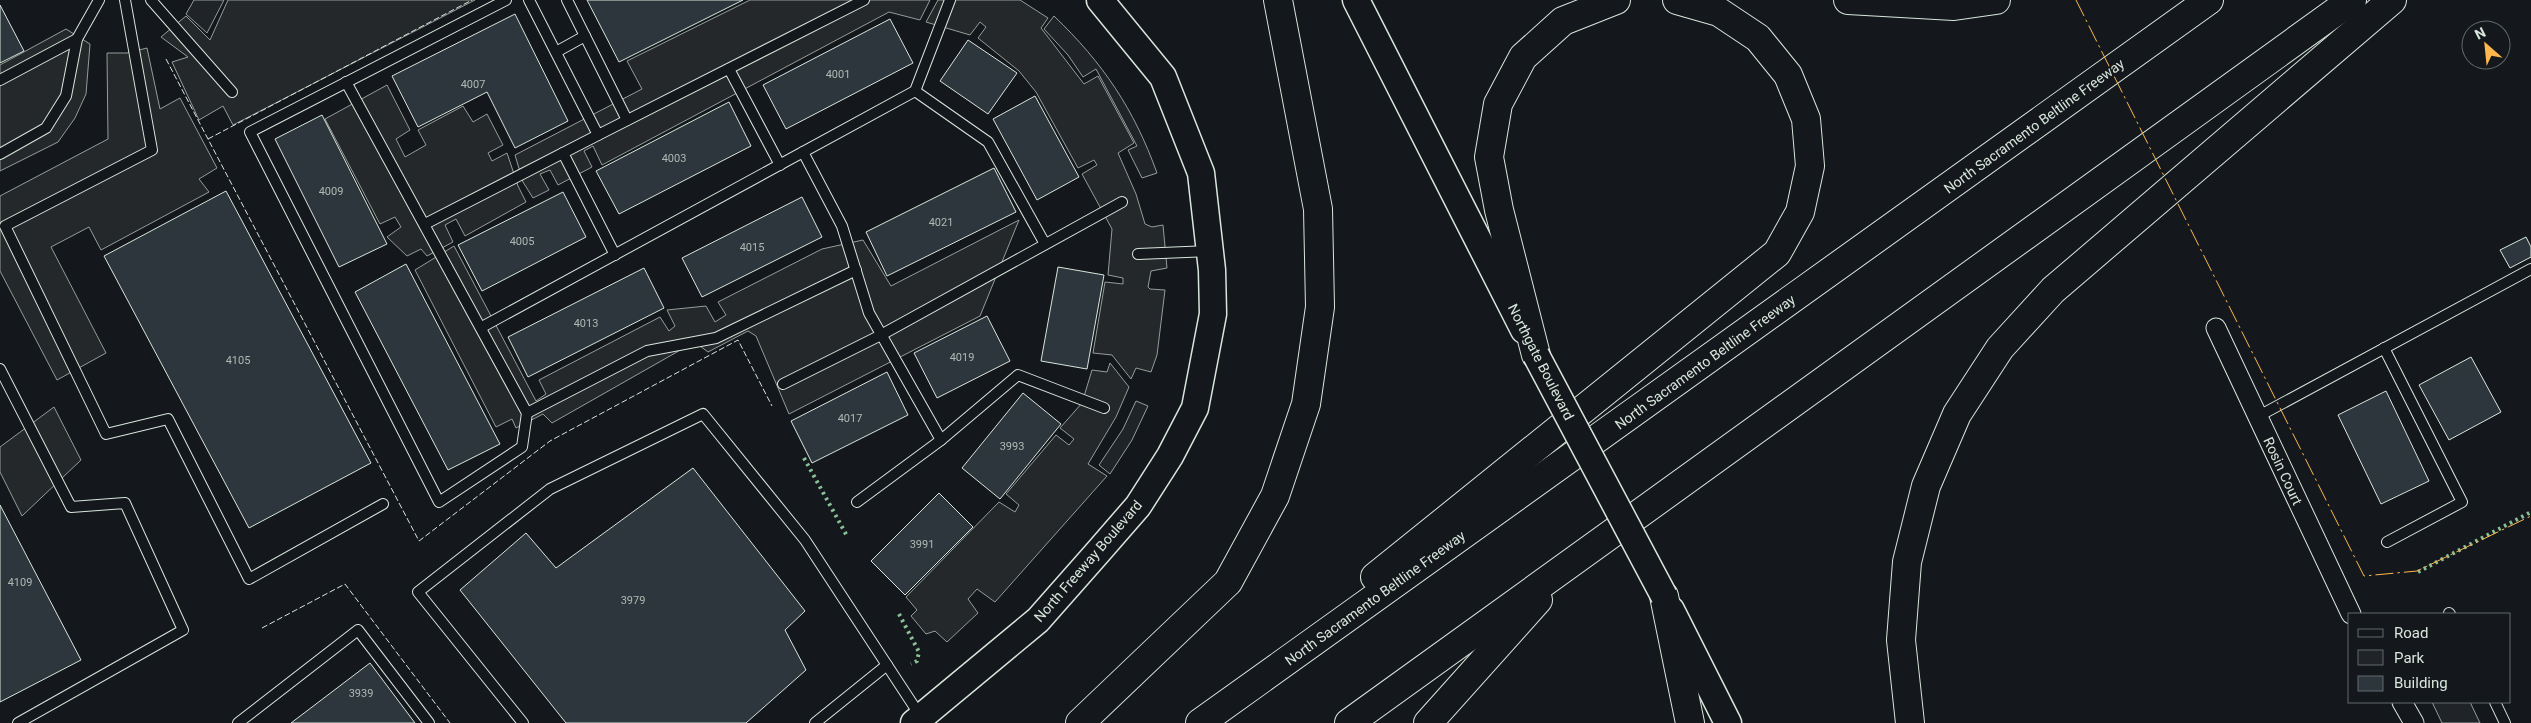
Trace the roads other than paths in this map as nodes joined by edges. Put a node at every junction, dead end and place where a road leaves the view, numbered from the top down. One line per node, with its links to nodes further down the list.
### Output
1 (99, 0): 20 (lane)
2 (125, 0): 53 (lane)
3 (151, 0): 26 (lane)
4 (506, 0): 24 (lane)
5 (530, 0): 21 (lane)
6 (567, 0): 19 (lane)
7 (864, 0): 22 (lane)
8 (950, 0): 25 (lane)
9 (1100, 0): 36 (street, North Freeway Boulevard)
10 (1278, 0): 67 (highway)
11 (1356, 0): 45 (street, Northgate Boulevard)
12 (1616, 0): 45 (highway)
13 (1677, 0): 68 (highway)
14 (1848, 0): 15 (highway)
15 (1996, 0)
16 (2209, 0): 69 (highway, North Sacramento Beltline Freeway)
17 (2352, 0): 55 (highway)
18 (2392, 0): 74 (highway)
19 (585, 36): 21 (lane); 27 (lane)
20 (77, 39): 23 (lane); 31 (lane)
21 (556, 52): 28 (lane)
22 (728, 69): 27 (lane); 32 (lane)
23 (0, 80)
24 (346, 82): 34 (lane); 49 (lane)
25 (915, 91): 29 (lane); 35 (lane)
26 (232, 92)
27 (627, 120): 28 (lane)
28 (598, 134): 30 (lane)
29 (803, 152): 32 (lane); 40 (lane)
30 (563, 153): 34 (lane); 38 (lane)
31 (0, 154)
32 (780, 165): 38 (lane)
33 (1122, 202): 35 (lane)
34 (425, 224): 41 (lane)
35 (1045, 244): 43 (lane)
36 (1210, 251): 37 (lane); 61 (street, North Freeway Boulevard)
37 (1138, 254)
38 (616, 255): 41 (lane)
39 (2531, 269): 44 (lane)
40 (856, 270): 43 (lane); 49 (lane)
41 (482, 328): 49 (lane)
42 (2216, 328): 50 (street, Rosin Court)
43 (881, 335): 47 (lane); 51 (lane)
44 (2384, 348): 50 (lane); 54 (lane)
45 (1536, 355): 56 (street, Northgate Boulevard, bridge)
46 (0, 369): 62 (lane)
47 (783, 384)
48 (1104, 408): 51 (lane)
49 (527, 413)
50 (2257, 417): 57 (street, Rosin Court)
51 (941, 440): 52 (lane)
52 (857, 502)
53 (383, 504)
54 (2387, 542)
55 (1571, 563): 70 (highway); 71 (highway)
56 (1664, 596): 72 (highway); 73 (street, Northgate Boulevard)
57 (2351, 613)
58 (887, 665): 61 (lane); 65 (lane); 66 (lane)
59 (2403, 703): 75 (street)
60 (2495, 703): 76 (lane)
61 (918, 720)
62 (18, 723)
63 (238, 723): 64 (lane)
64 (429, 723)
65 (523, 723)
66 (816, 723)
67 (1080, 723)
68 (1193, 723)
69 (1200, 723)
70 (1349, 723)
71 (1428, 723)
72 (1690, 723)
73 (1728, 723)
74 (1910, 723)
75 (2414, 723)
76 (2505, 723)

